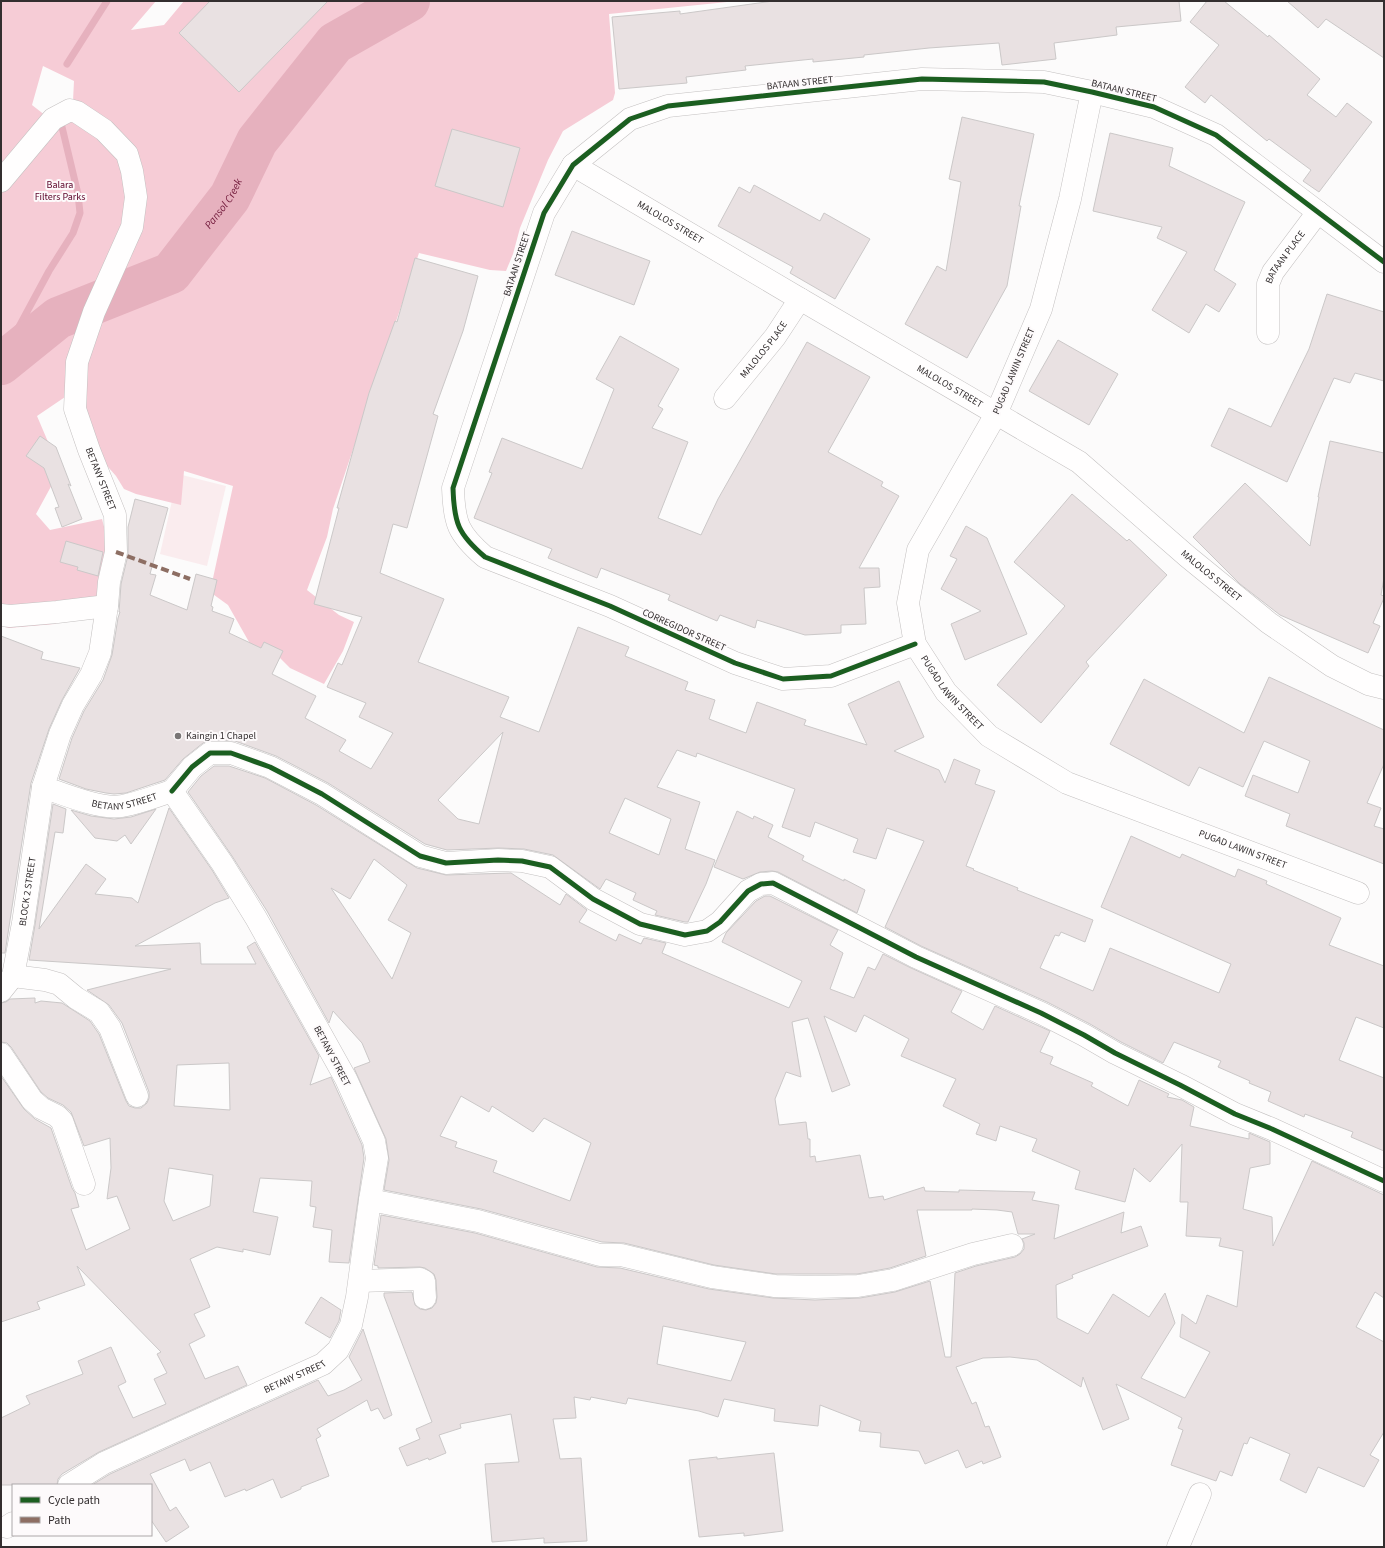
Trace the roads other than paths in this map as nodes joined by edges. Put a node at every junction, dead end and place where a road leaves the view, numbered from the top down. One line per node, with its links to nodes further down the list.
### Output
1 (1092, 92): 2 (street, BATAAN STREET); 4 (street, BATAAN STREET); 9 (street, PUGAD LAWIN STREET)
2 (573, 165): 6 (street, MALOLOS STREET); 10 (street, BATAAN STREET)
3 (1, 181): 11 (street, BETANY STREET)
4 (1318, 212): 5 (street, BATAAN STREET); 7 (street, BATAAN PLACE)
5 (1384, 262)
6 (800, 299): 8 (street, MALOLOS PLACE); 9 (street, MALOLOS STREET)
7 (1268, 333)
8 (725, 398)
9 (996, 414): 13 (street, PUGAD LAWIN STREET); 14 (street, MALOLOS STREET)
10 (460, 530): 13 (street, CORREGIDOR STREET)
11 (107, 606): 12 (street); 15 (street, BETANY STREET)
12 (1, 615)
13 (915, 644): 17 (street, PUGAD LAWIN STREET)
14 (1384, 688)
15 (44, 787): 16 (street, BETANY STREET); 18 (street, BLOCK 2 STREET)
16 (172, 791): 21 (street); 23 (street, BETANY STREET)
17 (1358, 893)
18 (7, 984): 20 (street)
19 (1, 1054): 22 (street)
20 (137, 1096)
21 (1384, 1180)
22 (84, 1184)
23 (370, 1200): 24 (street); 25 (street, BETANY STREET)
24 (1012, 1245)
25 (360, 1281): 26 (street); 27 (street, BETANY STREET)
26 (425, 1298)
27 (71, 1484)
28 (1200, 1494): 29 (street)
29 (1178, 1547)

